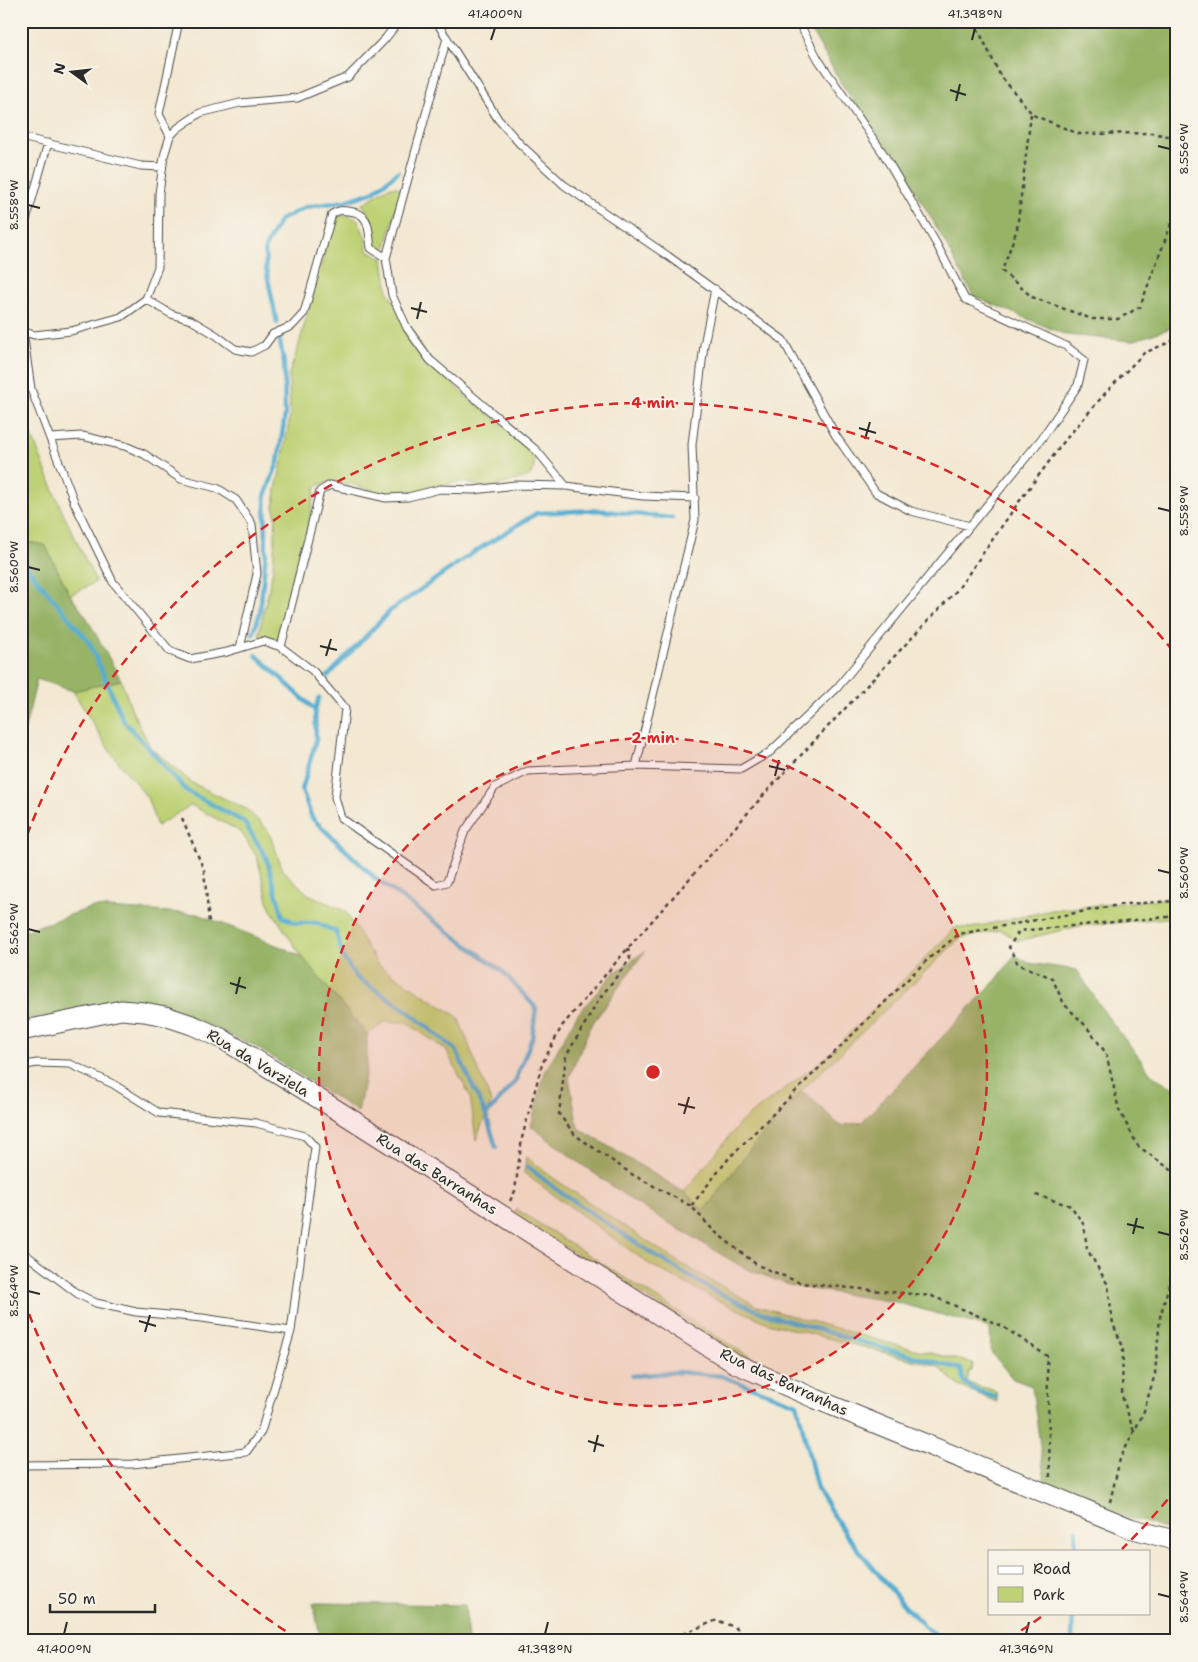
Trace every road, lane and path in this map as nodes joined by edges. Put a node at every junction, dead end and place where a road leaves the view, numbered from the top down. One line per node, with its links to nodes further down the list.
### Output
1 (180, 21): 8 (lane)
2 (398, 21): 8 (lane)
3 (436, 21): 6 (lane)
4 (798, 21): 23 (lane)
5 (974, 21): 7 (path)
6 (447, 38): 15 (lane); 16 (lane)
7 (1031, 114): 10 (path); 13 (path)
8 (170, 136): 12 (lane)
9 (21, 137): 11 (lane)
10 (1177, 138)
11 (48, 144): 12 (lane); 14 (lane)
12 (162, 167): 17 (lane)
13 (1177, 208)
14 (21, 238)
15 (386, 258): 17 (lane); 21 (lane)
16 (715, 289): 22 (lane); 23 (lane)
17 (146, 299): 18 (lane)
18 (22, 331): 20 (lane)
19 (1177, 339): 31 (path)
20 (50, 438): 25 (lane); 25 (lane)
21 (566, 486): 22 (lane); 24 (lane)
22 (694, 498): 26 (lane)
23 (970, 526): 26 (lane)
24 (281, 647): 25 (lane); 26 (lane)
25 (240, 648)
26 (636, 766)
27 (182, 818): 30 (path)
28 (1177, 901): 37 (path)
29 (1177, 916): 35 (path)
30 (209, 923)
31 (628, 948): 37 (path); 38 (path)
32 (21, 1031): 34 (main road, Rua da Varziela)
33 (21, 1066): 41 (lane)
34 (345, 1115): 38 (main road, Rua das Barranhas)
35 (1177, 1174)
36 (1036, 1195): 42 (path)
37 (691, 1206): 44 (path)
38 (502, 1215): 44 (main road, Rua das Barranhas)
39 (21, 1251): 41 (lane)
40 (1177, 1256): 42 (path)
41 (291, 1331): 43 (lane)
42 (1134, 1432): 45 (path)
43 (21, 1465)
44 (1050, 1496): 45 (main road, Rua das Barranhas)
45 (1106, 1518): 46 (main road, Rua das Barranhas)
46 (1177, 1542)
47 (683, 1634): 48 (path)
48 (748, 1641)

